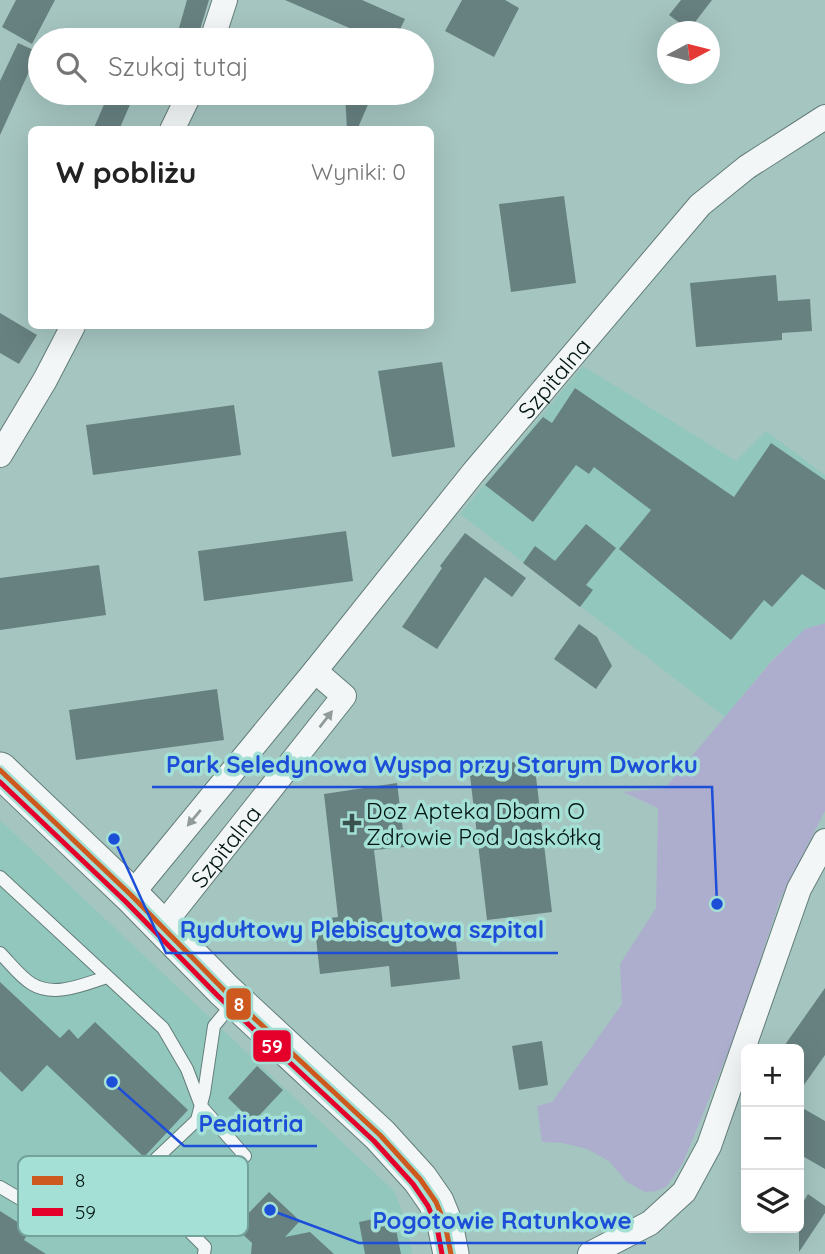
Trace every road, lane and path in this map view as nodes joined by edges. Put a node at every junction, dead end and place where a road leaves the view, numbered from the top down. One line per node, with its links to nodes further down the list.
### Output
1 (225, 0): 2 (street)
2 (216, 28)
3 (184, 105): 5 (street)
4 (825, 117): 8 (street, Szpitalna)
5 (174, 126)
6 (71, 329): 7 (street)
7 (0, 455)
8 (315, 671): 12 (street, Szpitalna, one-way to 12); 13 (street, Szpitalna, one-way to 8)
9 (0, 770): 12 (street)
10 (825, 841): 25 (street)
11 (0, 877): 15 (lane)
12 (131, 895): 13 (street)
13 (162, 926): 16 (street)
14 (0, 953): 15 (lane)
15 (107, 977): 17 (lane)
16 (235, 1000): 17 (lane); 24 (street)
17 (201, 1106): 18 (lane); 19 (lane)
18 (159, 1156)
19 (245, 1156)
20 (0, 1187): 21 (lane)
21 (18, 1198)
22 (192, 1236): 23 (lane)
23 (204, 1254)
24 (451, 1254)
25 (590, 1254)

